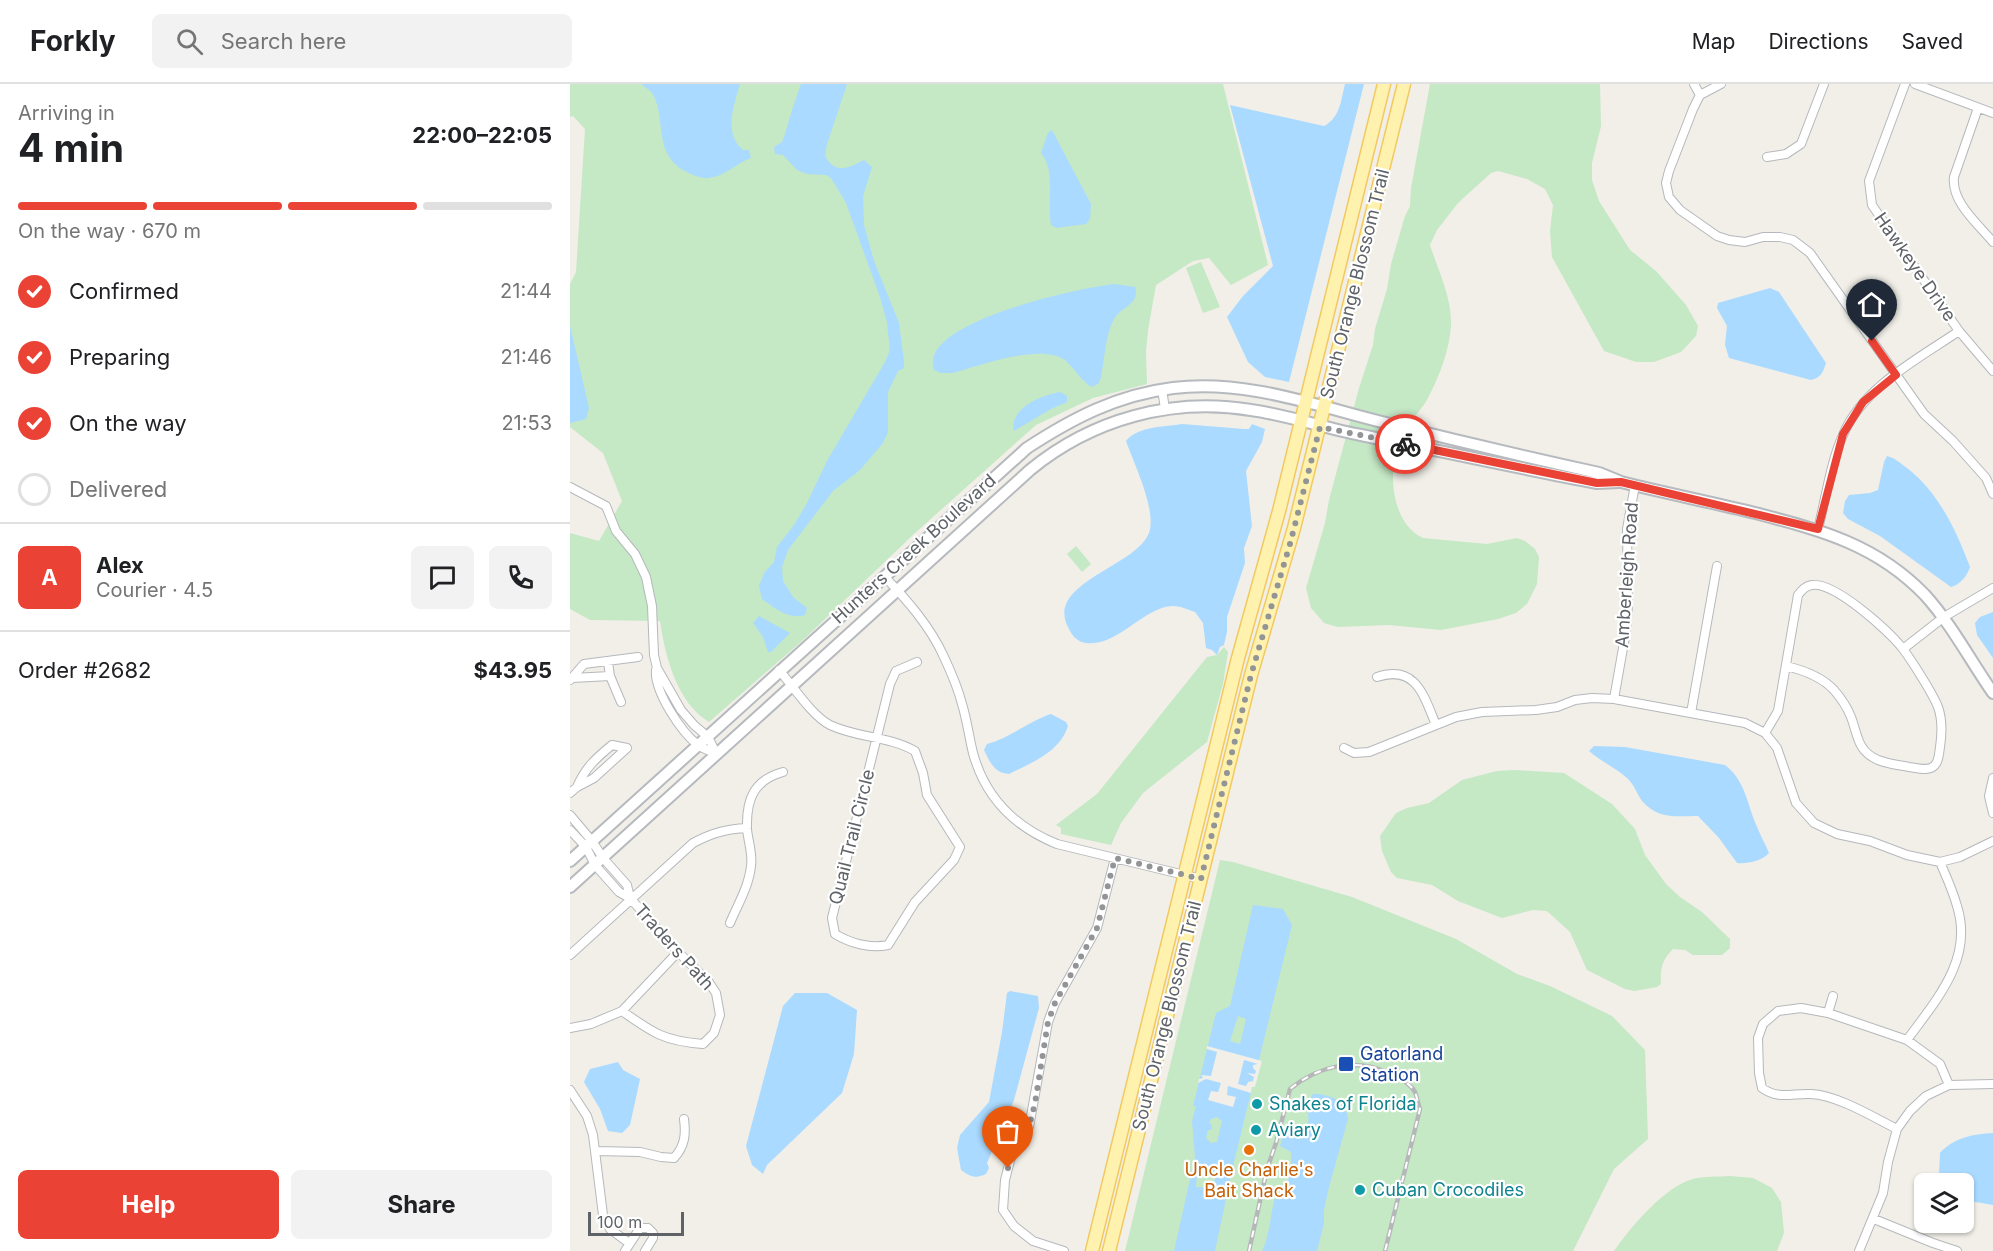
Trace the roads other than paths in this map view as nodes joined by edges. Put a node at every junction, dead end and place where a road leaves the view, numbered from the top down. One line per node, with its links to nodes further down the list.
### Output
1 (1384, 84): 17 (main road, South Orange Blossom Trail)
2 (1404, 84): 18 (main road, South Orange Blossom Trail)
3 (1694, 84): 8 (street)
4 (1721, 84): 8 (street)
5 (1824, 84): 11 (street)
6 (1905, 84): 13 (street, Hawkeye Drive)
7 (1915, 84): 9 (street)
8 (1700, 95): 15 (street)
9 (1978, 108): 10 (street); 12 (street)
10 (1993, 113)
11 (1767, 157)
12 (1993, 242)
13 (1959, 331): 14 (street, Hawkeye Drive); 15 (street)
14 (1993, 371)
15 (1896, 375): 25 (street); 26 (street)
16 (1162, 389): 17 (street, Hunters Creek Boulevard); 19 (street); 28 (street, Hunters Creek Boulevard)
17 (1306, 403): 18 (street, Hunters Creek Boulevard); 20 (main road, South Orange Blossom Trail)
18 (1325, 408): 21 (main road, South Orange Blossom Trail); 22 (street, Hunters Creek Boulevard)
19 (1165, 409): 20 (street, Hunters Creek Boulevard); 30 (street, Hunters Creek Boulevard)
20 (1301, 422): 21 (street, Hunters Creek Boulevard); 68 (main road, South Orange Blossom Trail)
21 (1320, 427): 22 (street, Hunters Creek Boulevard); 69 (main road, South Orange Blossom Trail)
22 (1621, 482): 23 (street)
23 (1635, 485): 26 (street); 44 (street, Amberleigh Road)
24 (570, 488): 37 (street)
25 (1993, 494)
26 (1818, 529): 31 (street)
27 (1717, 566): 46 (street)
28 (884, 576): 30 (street); 38 (street, Hunters Creek Boulevard)
29 (1993, 588): 31 (street)
30 (897, 590): 42 (street, Hunters Creek Boulevard); 64 (street)
31 (1944, 617): 32 (street); 43 (street)
32 (1903, 649): 36 (street); 36 (street)
33 (638, 657): 34 (street)
34 (608, 662): 39 (street); 41 (street)
35 (917, 662): 50 (street)
36 (1786, 666): 48 (street)
37 (657, 669): 49 (street); 51 (street)
38 (779, 670): 42 (street, Quail Trail Circle); 49 (street, Hunters Creek Boulevard)
39 (610, 676): 41 (street); 45 (street)
40 (1377, 677): 47 (street)
41 (571, 679)
42 (793, 686): 50 (street, Quail Trail Circle); 53 (street, Hunters Creek Boulevard)
43 (1993, 693)
44 (1614, 699): 46 (street); 47 (street)
45 (621, 702)
46 (1691, 713): 48 (street)
47 (1436, 724): 52 (street)
48 (1765, 733): 67 (street)
49 (708, 737): 51 (street, Hunters Creek Boulevard); 53 (street)
50 (877, 737): 50 (street, Quail Trail Circle)
51 (698, 745): 53 (street); 63 (street, Hunters Creek Boulevard)
52 (1344, 747)
53 (716, 753): 66 (street, Hunters Creek Boulevard)
54 (783, 772): 60 (street)
55 (1993, 778): 58 (street)
56 (577, 787): 56 (street); 57 (street)
57 (570, 793)
58 (1993, 813)
59 (570, 815): 63 (street)
60 (747, 828): 71 (street); 72 (street)
61 (570, 830): 63 (street)
62 (1993, 841): 67 (street)
63 (589, 844): 65 (street, Hunters Creek Boulevard); 66 (street, Traders Path)
64 (1115, 858): 68 (street); 91 (street)
65 (570, 861)
66 (599, 862): 70 (street, Hunters Creek Boulevard); 71 (street, Traders Path)
67 (1940, 862): 79 (street)
68 (1185, 875): 69 (street); 83 (main road, South Orange Blossom Trail)
69 (1201, 879): 85 (main road, South Orange Blossom Trail)
70 (570, 887)
71 (630, 898): 73 (street, Traders Path); 74 (street)
72 (730, 922)
73 (678, 952): 76 (street); 76 (street, Traders Path)
74 (570, 954)
75 (1833, 996): 77 (street)
76 (622, 1011): 78 (street)
77 (1828, 1013): 79 (street); 86 (street)
78 (570, 1028)
79 (1908, 1040): 81 (street)
80 (1993, 1084): 81 (street)
81 (1949, 1085): 86 (street)
82 (570, 1090): 87 (street)
83 (1126, 1114): 85 (street); 92 (main road, South Orange Blossom Trail)
84 (684, 1119): 87 (street)
85 (1142, 1119): 93 (main road, South Orange Blossom Trail)
86 (1897, 1129): 88 (street)
87 (597, 1151): 89 (street)
88 (1874, 1219): 94 (street); 95 (street)
89 (627, 1247): 90 (street)
90 (645, 1251)
91 (1064, 1251)
92 (1092, 1251)
93 (1109, 1251)
94 (1860, 1251)
95 (1958, 1251)

